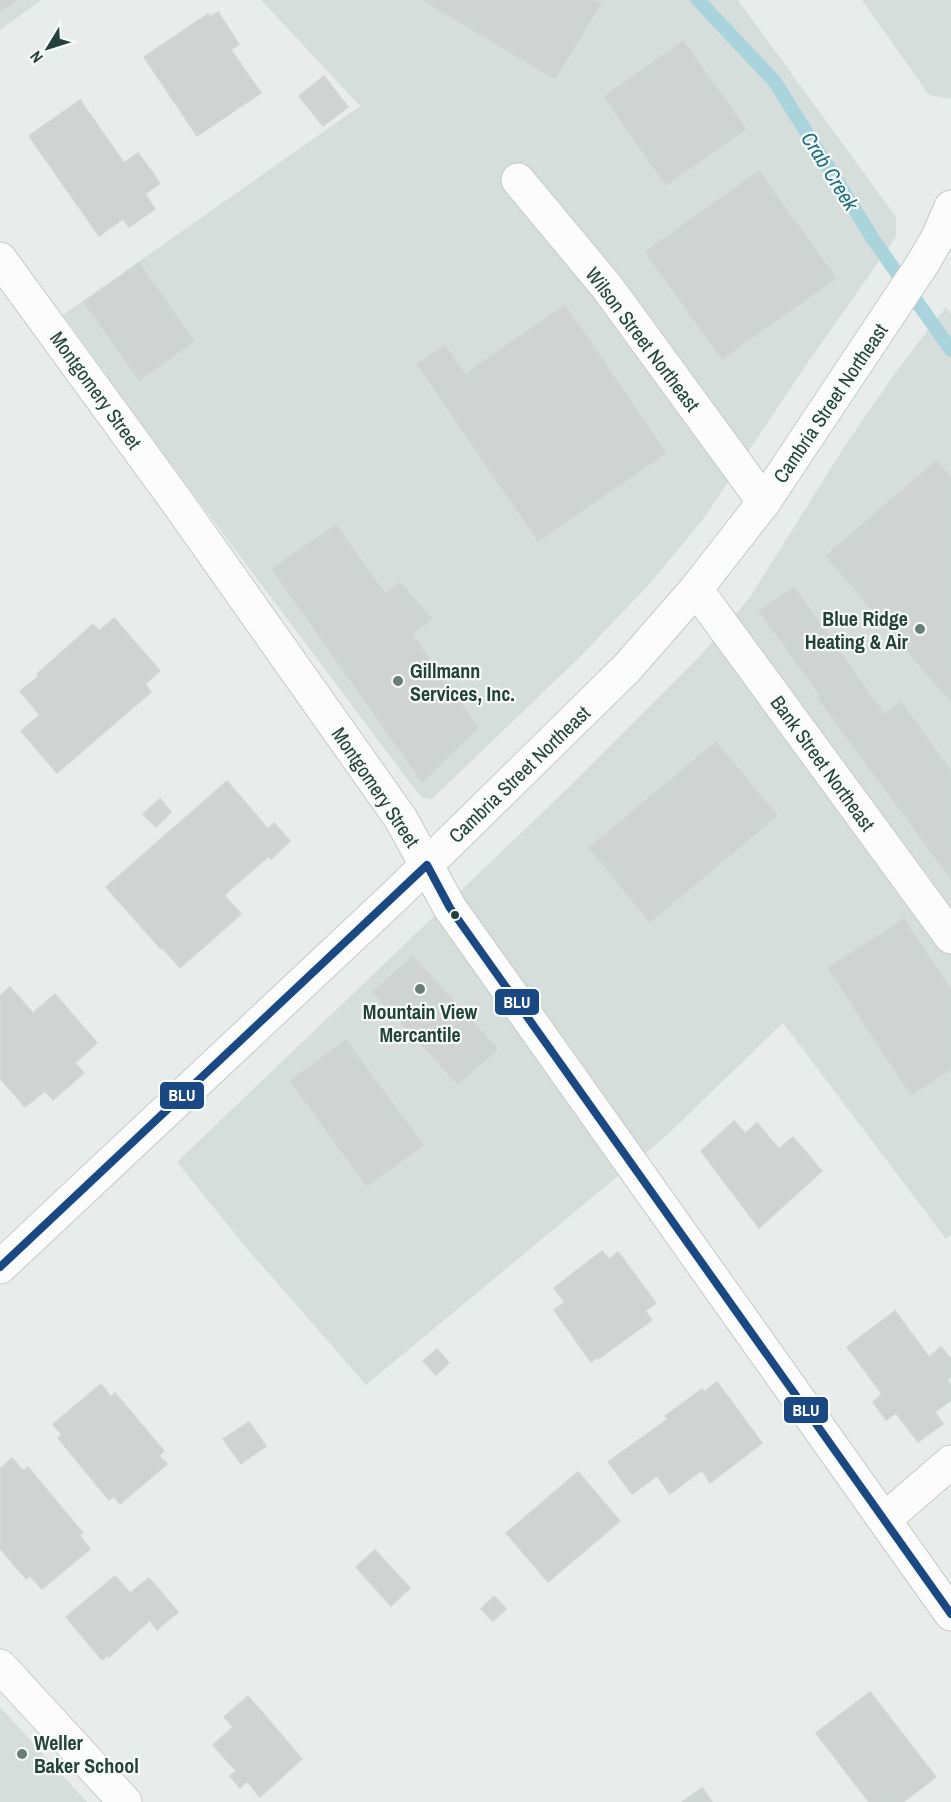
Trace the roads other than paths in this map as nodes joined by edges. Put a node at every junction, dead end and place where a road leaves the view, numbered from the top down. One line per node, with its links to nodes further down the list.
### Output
1 (518, 180): 4 (street, Wilson Street Northeast)
2 (951, 207): 4 (street, Cambria Street Northeast)
3 (0, 259): 6 (street, Montgomery Street)
4 (764, 502): 5 (street, Cambria Street Northeast)
5 (696, 589): 6 (street, Cambria Street Northeast); 7 (street, Bank Street Northeast)
6 (427, 865): 8 (street, Cambria Street Northeast); 10 (street, Montgomery Street)
7 (951, 937)
8 (0, 1268)
9 (951, 1462): 10 (street)
10 (885, 1519): 11 (street, Montgomery Street)
11 (951, 1614)
12 (0, 1666): 13 (street)
13 (124, 1802)

